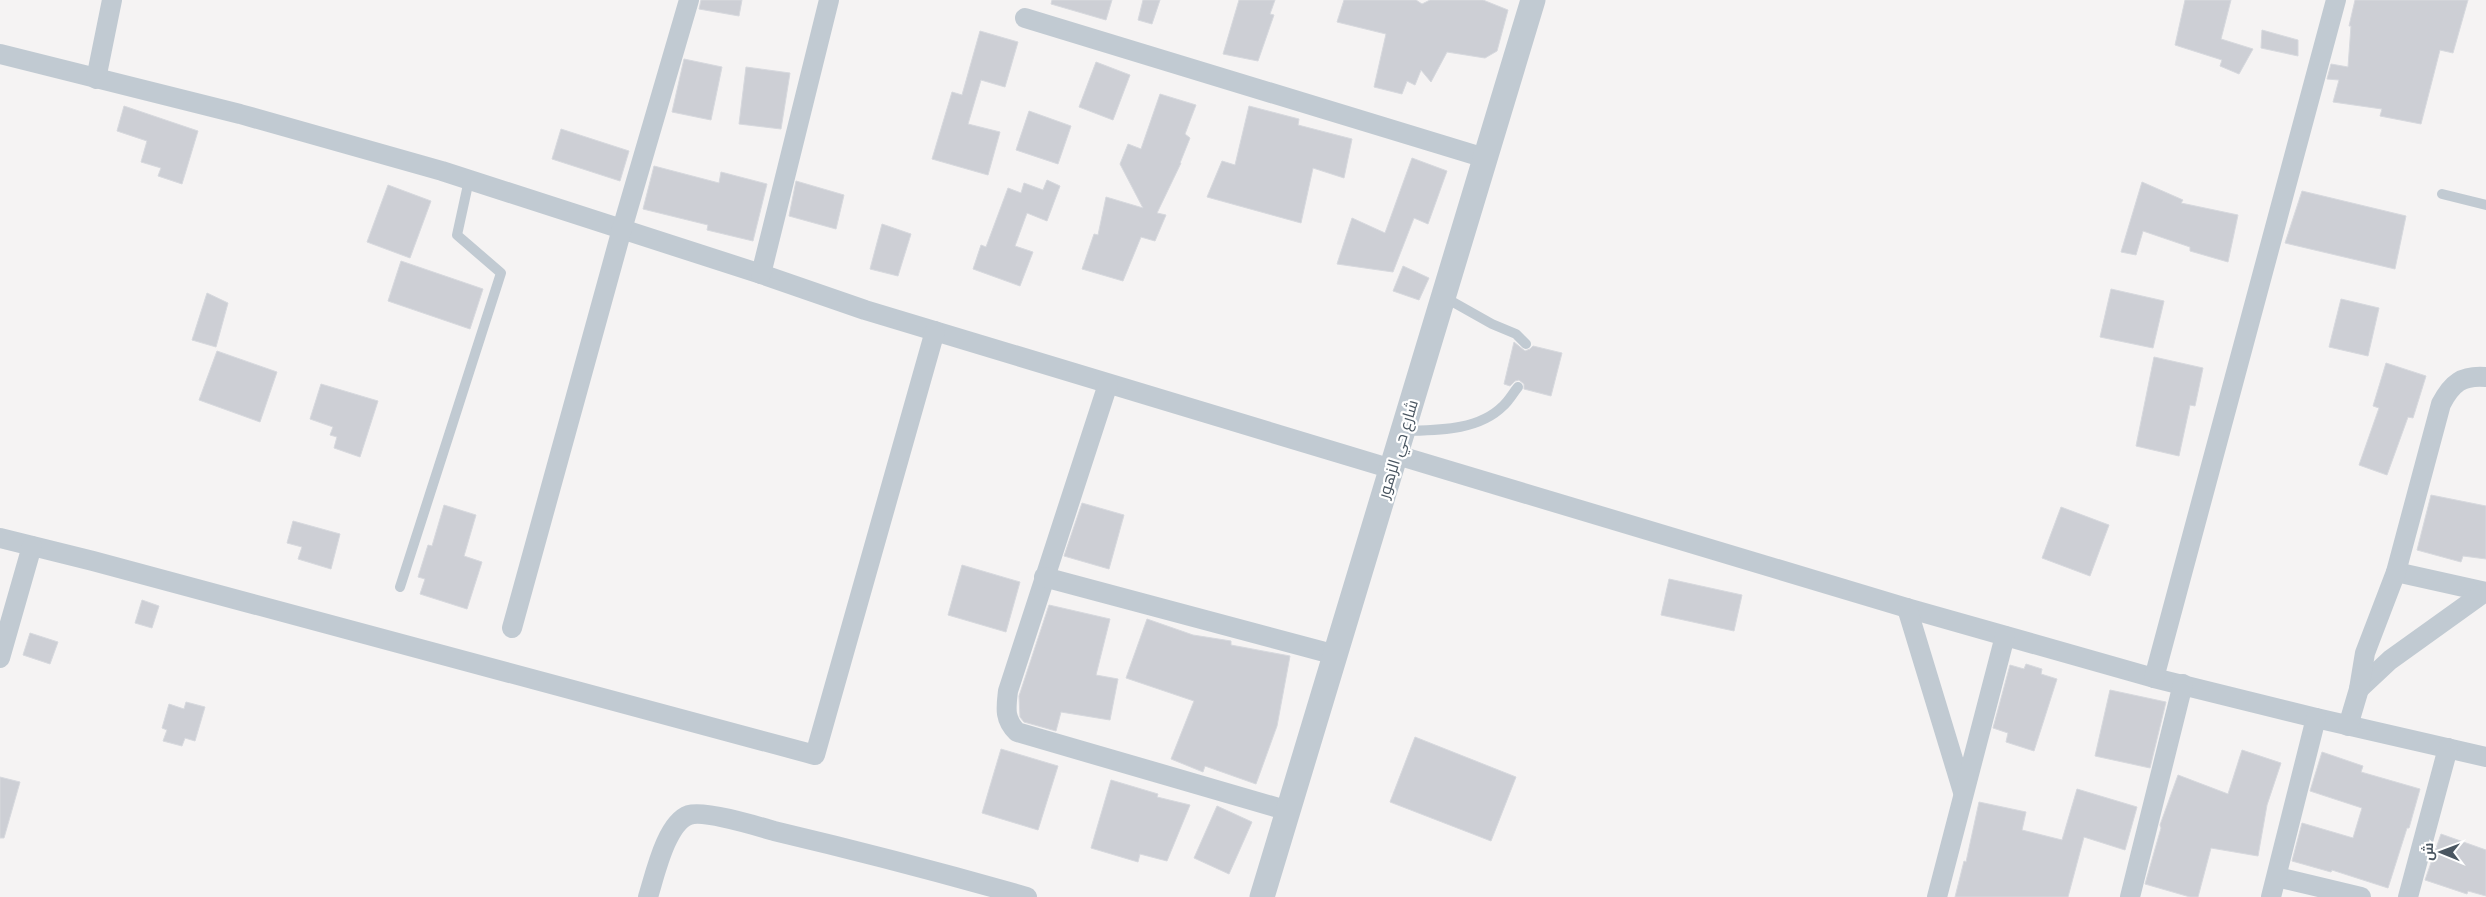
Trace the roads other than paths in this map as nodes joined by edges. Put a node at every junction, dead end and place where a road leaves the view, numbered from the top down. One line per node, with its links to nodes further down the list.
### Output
1 (112, 0): 8 (street)
2 (689, 0): 13 (street)
3 (829, 0): 14 (street)
4 (1533, 0): 9 (street, شارع حي الزهور)
5 (2336, 0): 34 (street)
6 (1024, 18): 9 (street)
7 (0, 54): 8 (street)
8 (96, 79): 10 (street)
9 (1486, 158): 15 (street, شارع حي الزهور)
10 (469, 180): 13 (street); 27 (lane)
11 (2442, 194): 12 (lane)
12 (2486, 205)
13 (622, 229): 14 (street); 30 (street)
14 (761, 274): 16 (street)
15 (1444, 296): 17 (lane); 21 (street, شارع حي الزهور)
16 (935, 331): 19 (street); 24 (street)
17 (1526, 344)
18 (2486, 377): 25 (street)
19 (1108, 384): 22 (street); 26 (street)
20 (1518, 388): 21 (lane)
21 (1404, 431): 22 (street, شارع حي الزهور)
22 (1394, 462): 29 (street); 32 (street, شارع حي الزهور)
23 (0, 538): 24 (street)
24 (32, 546): 33 (street)
25 (2396, 572): 28 (street); 36 (street)
26 (1044, 577): 32 (street); 42 (street)
27 (400, 586)
28 (2485, 592): 36 (street)
29 (1907, 608): 31 (street); 41 (street)
30 (512, 628)
31 (2005, 636): 34 (street); 41 (street)
32 (1336, 655): 42 (street, شارع حي الزهور)
33 (0, 658)
34 (2154, 678): 35 (street)
35 (2183, 684): 37 (street); 48 (street)
36 (2359, 689): 38 (street)
37 (2316, 718): 38 (street); 43 (street)
38 (2348, 726): 39 (street)
39 (2448, 748): 40 (street); 51 (street)
40 (2486, 758)
41 (1964, 792): 47 (street)
42 (1289, 811): 46 (street, شارع حي الزهور)
43 (2277, 877): 49 (street); 50 (street)
44 (648, 897): 45 (street)
45 (1027, 897)
46 (1262, 897)
47 (1937, 897)
48 (2130, 897)
49 (2271, 897)
50 (2360, 897)
51 (2408, 897)

